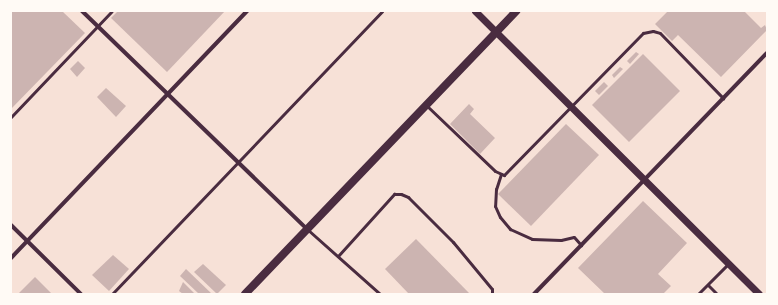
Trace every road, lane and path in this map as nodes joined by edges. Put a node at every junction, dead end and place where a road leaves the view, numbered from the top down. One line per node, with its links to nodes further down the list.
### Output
1 (82, 11): 7 (street)
2 (112, 11): 7 (lane)
3 (247, 11): 10 (street)
4 (382, 11): 15 (lane)
5 (475, 11): 8 (street)
6 (516, 11): 8 (main road)
7 (97, 27): 10 (street); 14 (lane)
8 (495, 32): 12 (main road); 13 (street)
9 (767, 53): 11 (street)
10 (167, 95): 15 (street); 20 (street)
11 (723, 98): 13 (lane); 17 (street)
12 (426, 105): 16 (lane); 19 (main road)
13 (570, 107): 16 (lane); 17 (street)
14 (11, 117)
15 (237, 163): 19 (street); 27 (lane)
16 (502, 174): 21 (lane)
17 (644, 180): 21 (street); 24 (street)
18 (11, 225): 20 (street)
19 (307, 229): 22 (lane); 28 (main road)
20 (27, 241): 23 (street); 26 (street)
21 (582, 245): 31 (street)
22 (338, 256): 29 (lane); 30 (lane)
23 (11, 258)
24 (729, 263): 25 (lane); 34 (street)
25 (708, 285): 32 (lane); 33 (lane)
26 (81, 294)
27 (112, 294)
28 (245, 294)
29 (380, 294)
30 (492, 294)
31 (534, 294)
32 (698, 294)
33 (717, 294)
34 (759, 294)

